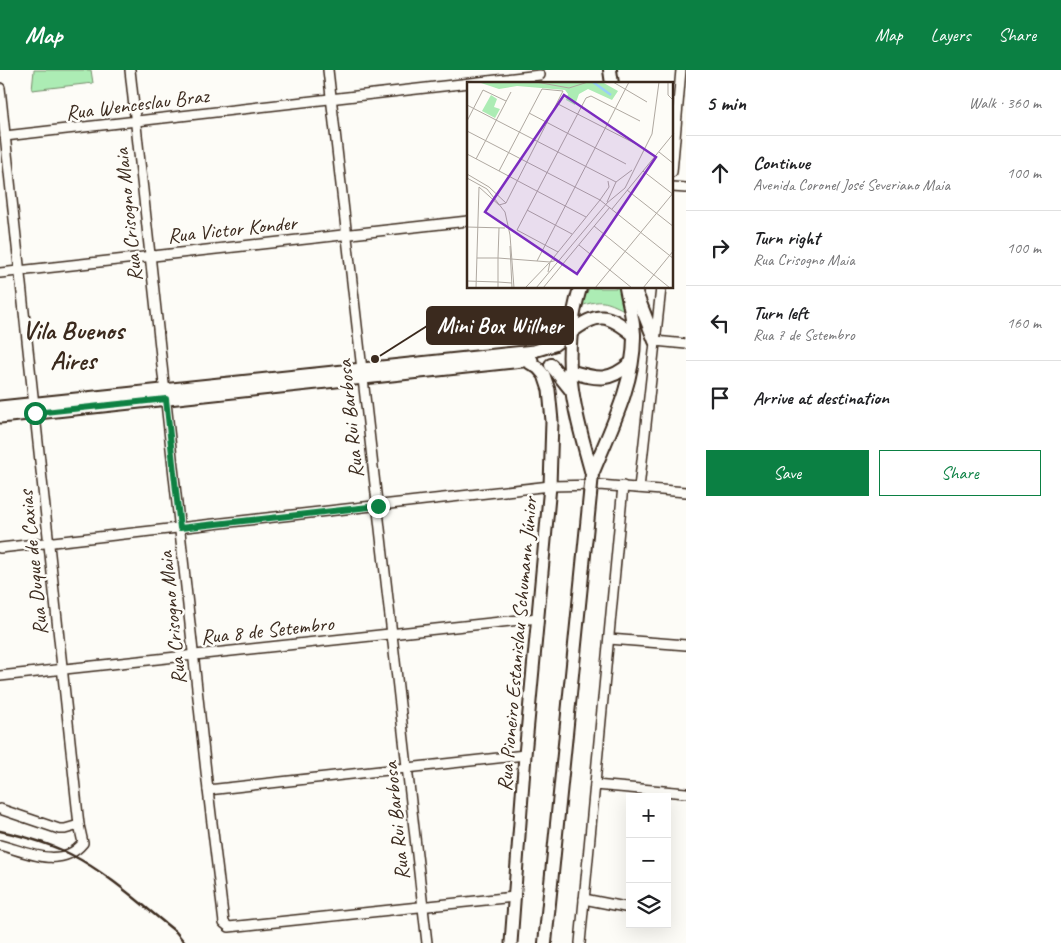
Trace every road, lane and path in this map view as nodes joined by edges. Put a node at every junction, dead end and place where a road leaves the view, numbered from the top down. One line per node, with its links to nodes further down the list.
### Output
1 (130, 70): 9 (street, Rua Crisogno Maia)
2 (328, 70): 8 (street, Rua Rui Barbosa)
3 (681, 70): 11 (street)
4 (540, 75): 5 (street, Rua Wenceslau Braz)
5 (479, 82)
6 (467, 83): 8 (street, Rua Wenceslau Braz)
7 (0, 88): 10 (street, Rua Duque de Caxias)
8 (332, 99): 9 (street, Rua Wenceslau Braz); 13 (street, Rua Rui Barbosa)
9 (135, 121): 10 (street, Rua Wenceslau Braz); 14 (street, Rua Crisogno Maia)
10 (5, 136): 15 (street, Rua Duque de Caxias)
11 (674, 149)
12 (467, 221): 13 (street, Rua Victor Konder)
13 (347, 234): 14 (street, Rua Victor Konder); 29 (street, Rua Rui Barbosa)
14 (150, 256): 15 (street, Rua Victor Konder); 31 (street, Rua Crisogno Maia)
15 (20, 271): 16 (street, Rua Victor Konder); 33 (street, Rua Duque de Caxias)
16 (0, 273)
17 (580, 289): 21 (highway)
18 (626, 289): 22 (highway)
19 (634, 289): 23 (highway)
20 (661, 289): 23 (street)
21 (570, 333): 22 (highway); 28 (highway); 29 (main road)
22 (634, 335): 26 (highway)
23 (655, 341): 24 (street); 38 (street)
24 (686, 344)
25 (524, 360): 27 (main road); 29 (main road); 36 (main road, Rua Pioneiro Estanislau Schumann Júnior)
26 (631, 363): 28 (highway); 35 (highway)
27 (551, 366): 28 (main road); 30 (highway)
28 (569, 371): 30 (highway)
29 (363, 373): 31 (main road); 40 (street, Rua Rui Barbosa)
30 (571, 390): 35 (highway)
31 (165, 394): 33 (main road); 41 (street, Rua Crisogno Maia)
32 (0, 407): 33 (main road)
33 (34, 408): 34 (main road); 42 (street, Rua Duque de Caxias)
34 (0, 417)
35 (592, 474): 63 (highway, bridge)
36 (550, 486): 37 (street); 40 (street); 44 (main road, Rua Pioneiro Estanislau Schumann Júnior)
37 (623, 486): 38 (street); 46 (street)
38 (639, 488): 39 (street)
39 (686, 492)
40 (378, 506): 41 (street); 45 (street, Rua Rui Barbosa)
41 (180, 528): 42 (street); 48 (street, Rua Crisogno Maia)
42 (48, 542): 43 (street); 49 (street, Rua Duque de Caxias)
43 (0, 548)
44 (538, 618): 45 (street, Rua 8 de Setembro); 51 (main road, Rua Pioneiro Estanislau Schumann Júnior)
45 (392, 634): 48 (street, Rua 8 de Setembro); 52 (street, Rua Rui Barbosa)
46 (609, 639): 47 (street); 53 (street)
47 (686, 646)
48 (194, 656): 49 (street, Rua 8 de Setembro); 54 (street, Rua Crisogno Maia)
49 (62, 670): 50 (street, Rua 8 de Setembro); 57 (street, Rua Duque de Caxias)
50 (0, 676)
51 (526, 755): 52 (street); 59 (main road, Rua Pioneiro Estanislau Schumann Júnior)
52 (408, 768): 54 (street); 61 (street, Rua Rui Barbosa)
53 (595, 785): 55 (street); 60 (street)
54 (208, 790): 61 (street, Rua Crisogno Maia)
55 (686, 793)
56 (0, 809): 57 (street)
57 (79, 825): 58 (street, Rua Duque de Caxias)
58 (0, 845)
59 (514, 897): 61 (street); 65 (main road, Rua Pioneiro Estanislau Schumann Júnior)
60 (584, 899): 62 (street); 69 (street)
61 (423, 906): 64 (street, Rua Rui Barbosa)
62 (626, 907)
63 (546, 928): 66 (highway); 67 (highway); 68 (highway)
64 (427, 943)
65 (510, 943)
66 (538, 943)
67 (545, 943)
68 (554, 943)
69 (580, 943)

